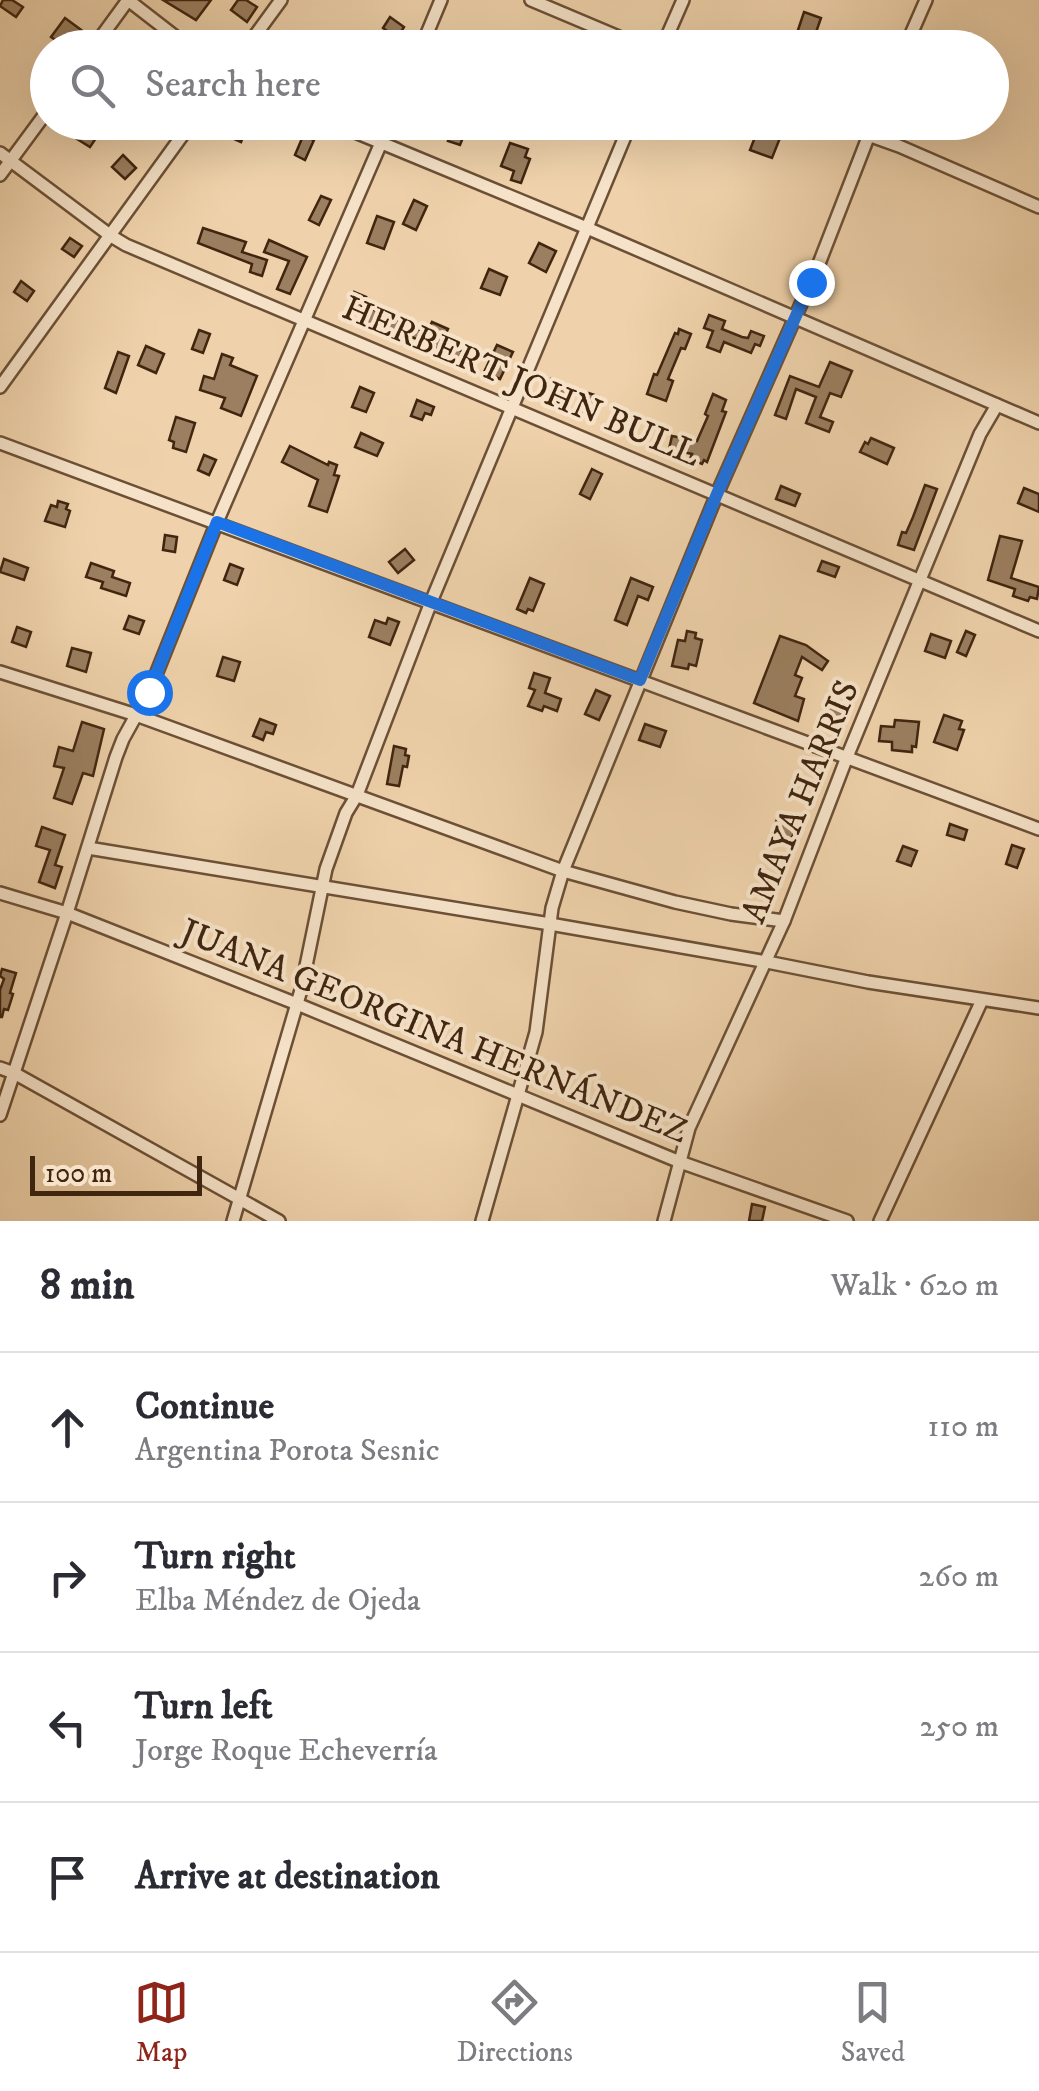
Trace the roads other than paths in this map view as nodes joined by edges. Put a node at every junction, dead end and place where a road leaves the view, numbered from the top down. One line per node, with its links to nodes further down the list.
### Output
1 (128, 0): 7 (street); 8 (street)
2 (281, 0): 9 (street)
3 (441, 0): 10 (street)
4 (530, 0): 11 (street)
5 (682, 0): 12 (street)
6 (926, 0): 13 (street)
7 (106, 30)
8 (167, 30)
9 (259, 30)
10 (429, 30)
11 (602, 30)
12 (670, 30)
13 (914, 30)
14 (30, 130): 22 (street)
15 (179, 140): 26 (street)
16 (374, 140): 21 (street)
17 (382, 140): 21 (street)
18 (624, 140): 25 (street)
19 (867, 140): 27 (street)
20 (889, 140): 24 (street)
21 (381, 143): 25 (street); 28 (street)
22 (5, 157): 23 (street); 26 (street, HERBERT JOHN BULL)
23 (0, 175)
24 (1039, 207)
25 (587, 228): 27 (street); 30 (street)
26 (111, 236): 28 (street, HERBERT JOHN BULL); 29 (street)
27 (794, 318): 31 (street); 34 (street)
28 (304, 321): 30 (street, HERBERT JOHN BULL); 35 (street)
29 (0, 387)
30 (512, 406): 34 (street, HERBERT JOHN BULL); 37 (street)
31 (998, 406): 32 (street); 36 (street, AMAYA HARRIS)
32 (1039, 423)
33 (0, 442): 35 (street)
34 (717, 494): 36 (street, HERBERT JOHN BULL); 40 (street)
35 (217, 522): 37 (street); 41 (street)
36 (921, 580): 38 (street, HERBERT JOHN BULL); 42 (street, AMAYA HARRIS)
37 (431, 602): 40 (street); 43 (street)
38 (1039, 631)
39 (0, 672): 41 (street)
40 (640, 680): 42 (street); 46 (street)
41 (136, 715): 43 (street); 45 (street)
42 (847, 757): 44 (street); 50 (street, AMAYA HARRIS)
43 (357, 795): 46 (street); 47 (street)
44 (1039, 829)
45 (88, 848): 47 (street); 49 (street)
46 (562, 871): 50 (street); 51 (street)
47 (322, 886): 51 (street); 54 (street)
48 (0, 893): 49 (street, JUANA GEORGINA HERNÁNDEZ)
49 (67, 913): 54 (street, JUANA GEORGINA HERNÁNDEZ); 57 (street)
50 (784, 922): 52 (street, AMAYA HARRIS)
51 (550, 924): 52 (street); 58 (street)
52 (767, 962): 53 (street); 60 (street, AMAYA HARRIS)
53 (982, 1000): 55 (street); 67 (street)
54 (297, 1004): 58 (street, JUANA GEORGINA HERNÁNDEZ); 61 (street)
55 (1039, 1008)
56 (0, 1068): 57 (street)
57 (14, 1073): 59 (street); 61 (street)
58 (517, 1094): 60 (street, JUANA GEORGINA HERNÁNDEZ); 64 (street)
59 (0, 1115)
60 (680, 1162): 65 (street, AMAYA HARRIS); 66 (street, JUANA GEORGINA HERNÁNDEZ)
61 (239, 1199): 62 (street); 63 (street)
62 (232, 1221)
63 (279, 1221)
64 (482, 1221)
65 (664, 1221)
66 (847, 1221)
67 (880, 1221)

